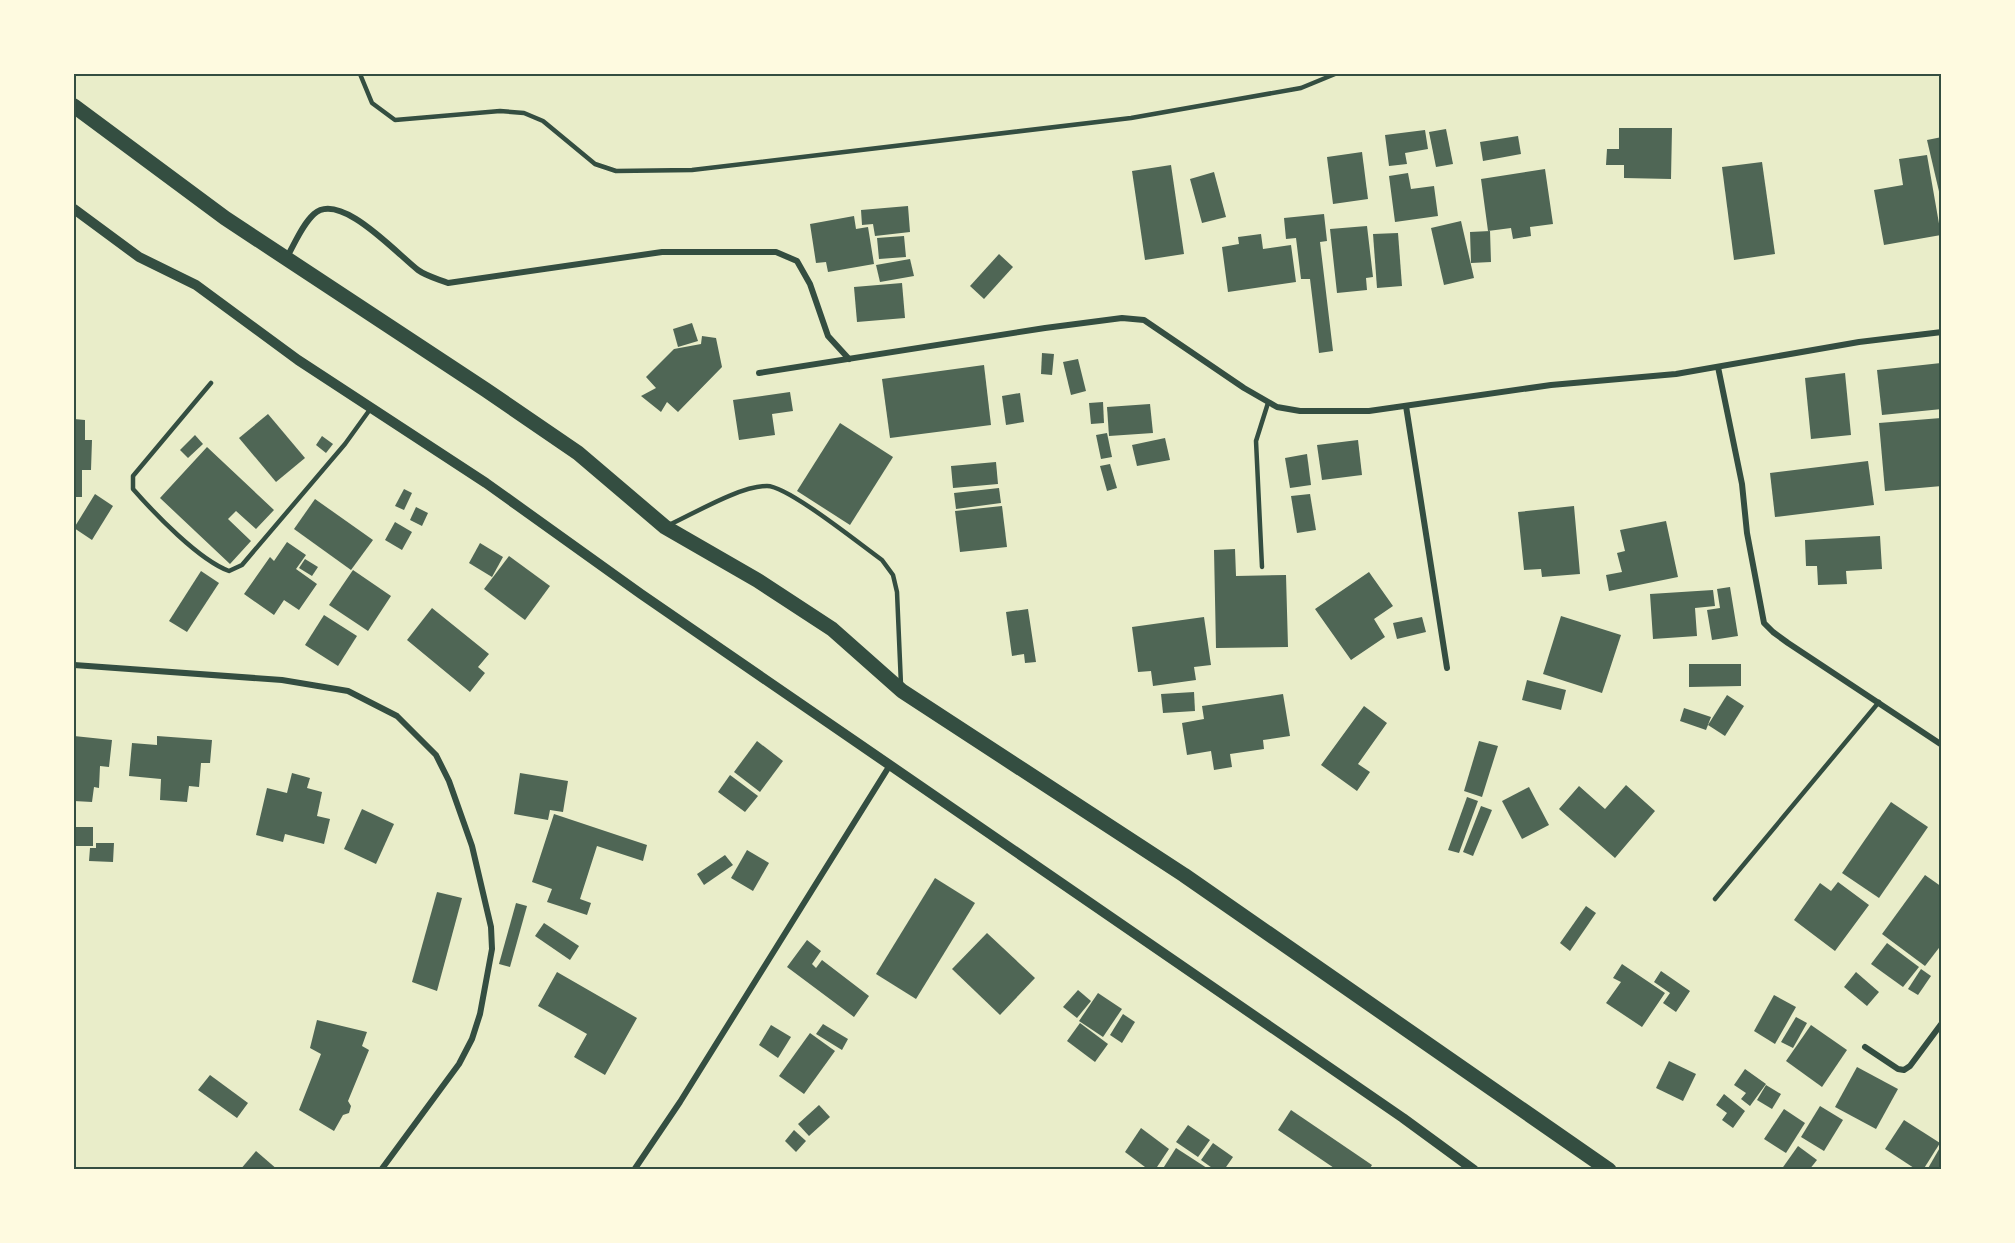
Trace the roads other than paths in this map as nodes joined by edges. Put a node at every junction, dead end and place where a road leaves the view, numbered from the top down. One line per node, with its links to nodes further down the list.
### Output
1 (360, 74): 2 (lane)
2 (1335, 74)
3 (74, 106): 5 (main road)
4 (74, 208): 13 (street)
5 (287, 257): 7 (street); 14 (main road)
6 (1941, 332): 8 (street)
7 (849, 359): 9 (street); 11 (street)
8 (1718, 367): 12 (street); 19 (street)
9 (759, 373)
10 (211, 383): 13 (lane)
11 (1268, 403): 12 (street); 15 (lane)
12 (1406, 406): 17 (street)
13 (372, 407): 21 (street)
14 (665, 527): 18 (main road); 18 (lane)
15 (1263, 567)
16 (74, 665): 25 (street)
17 (1447, 668)
18 (902, 691): 28 (main road)
19 (1879, 702): 20 (street); 22 (lane)
20 (1941, 745)
21 (890, 765): 26 (street); 27 (street)
22 (1715, 899)
23 (1941, 1023): 24 (street)
24 (1865, 1047)
25 (381, 1170)
26 (634, 1170)
27 (1474, 1170)
28 (1609, 1170)

